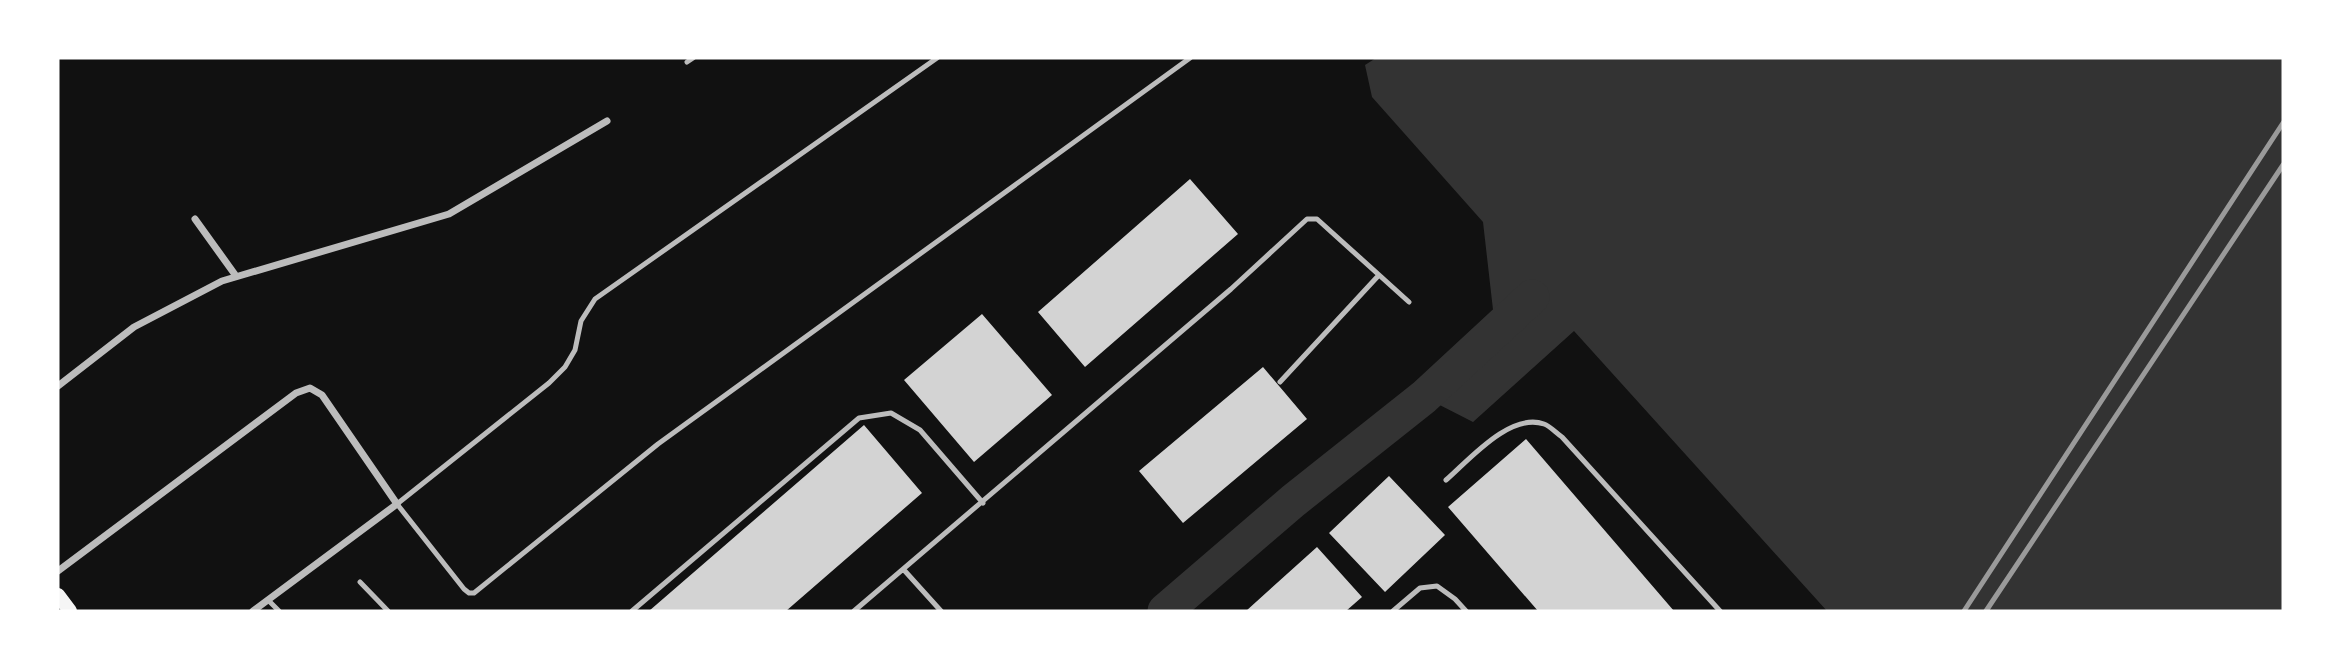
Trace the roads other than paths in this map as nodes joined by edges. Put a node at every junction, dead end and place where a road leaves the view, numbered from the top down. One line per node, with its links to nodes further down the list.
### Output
1 (936, 58): 12 (lane)
2 (1190, 58): 12 (lane)
3 (607, 121): 6 (street)
4 (195, 219): 6 (street)
5 (1379, 275): 7 (lane); 8 (lane); 11 (lane)
6 (236, 276): 9 (street)
7 (1409, 302)
8 (1280, 382)
9 (58, 386)
10 (1446, 480): 27 (lane)
11 (983, 503): 14 (lane); 22 (lane)
12 (397, 504): 13 (street); 17 (street)
13 (58, 570)
14 (904, 570): 23 (lane); 24 (lane)
15 (360, 582): 21 (lane)
16 (58, 595): 18 (main road)
17 (268, 600): 19 (street); 20 (lane)
18 (71, 611)
19 (253, 611)
20 (279, 611)
21 (388, 611)
22 (632, 611)
23 (855, 611)
24 (941, 611)
25 (1393, 611): 26 (lane)
26 (1466, 611)
27 (1720, 611)

